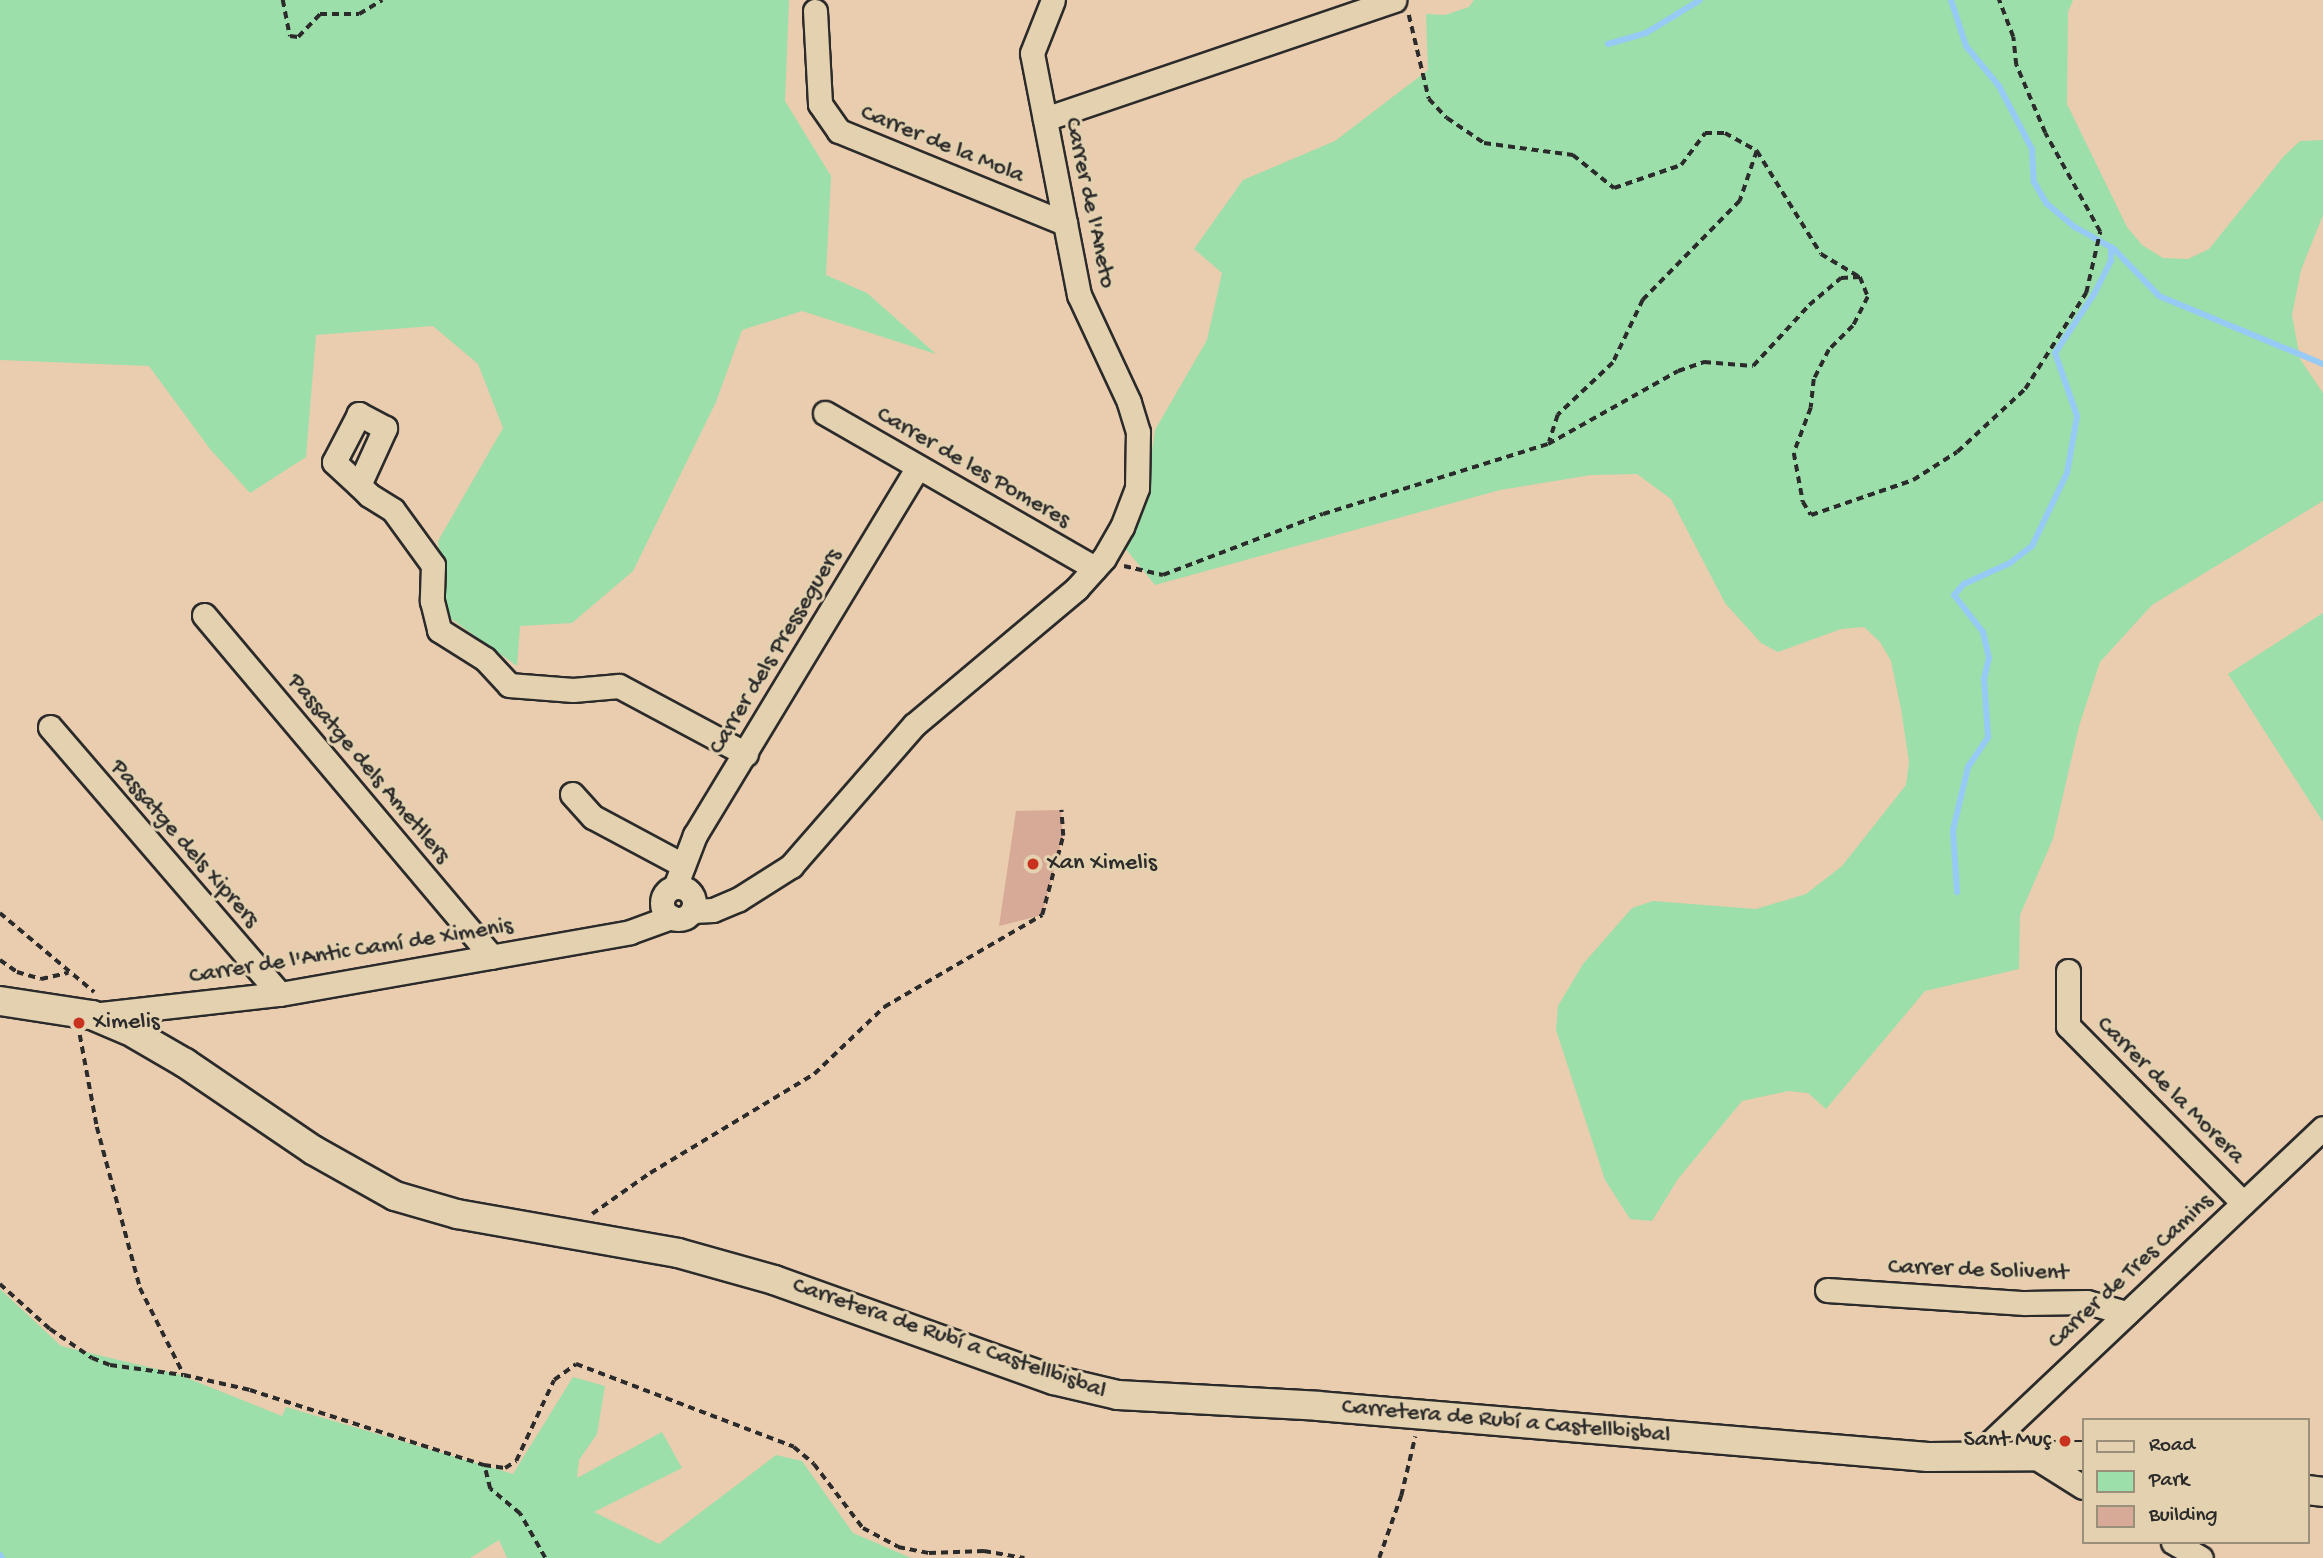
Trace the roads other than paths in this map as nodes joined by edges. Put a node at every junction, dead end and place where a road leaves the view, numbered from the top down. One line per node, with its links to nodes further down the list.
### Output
1 (1053, 0): 4 (street, Carrer de l'Aneto)
2 (1401, 5): 4 (street)
3 (815, 11): 5 (street, Carrer de la Mola)
4 (1045, 119): 5 (street, Carrer de l'Aneto)
5 (1065, 223): 9 (street, Carrer de l'Aneto)
6 (825, 413): 7 (street, Carrer de les Pomeres)
7 (918, 467): 9 (street, Carrer de les Pomeres); 12 (street, Carrer dels Presseguers)
8 (359, 485): 12 (street)
9 (1099, 563): 15 (street)
10 (204, 615): 16 (street, Passatge dels Ametllers)
11 (50, 727): 18 (street, Passatge dels Xiprers)
12 (746, 754): 14 (street, Carrer dels Presseguers)
13 (572, 794): 14 (street)
14 (683, 865): 15 (street)
15 (680, 899): 16 (street, Carrer de l'Antic Camí de Ximenis)
16 (492, 957): 18 (street, Carrer de l'Antic Camí de Ximenis)
17 (2068, 971): 22 (street, Carrer de la Morera)
18 (280, 994): 20 (street, Carrer de l'Antic Camí de Ximenis)
19 (0, 1001): 20 (street, Carretera de Rubí a Castellbisbal)
20 (92, 1015): 26 (street, Carretera de Rubí a Castellbisbal)
21 (2323, 1128): 22 (street, Carrer de Tres Camins)
22 (2243, 1203): 24 (street, Carrer de Tres Camins)
23 (1827, 1290): 24 (street, Carrer de Solivent)
24 (2126, 1313): 26 (street, Carrer de Tres Camins)
25 (2032, 1455): 26 (street, Carretera de Rubí a Castellbisbal); 27 (street, Carretera de Rubí a Castellbisbal); 28 (street)
26 (1976, 1456)
27 (2082, 1456)
28 (2082, 1486)
29 (2176, 1544): 30 (street)
30 (2201, 1558)

